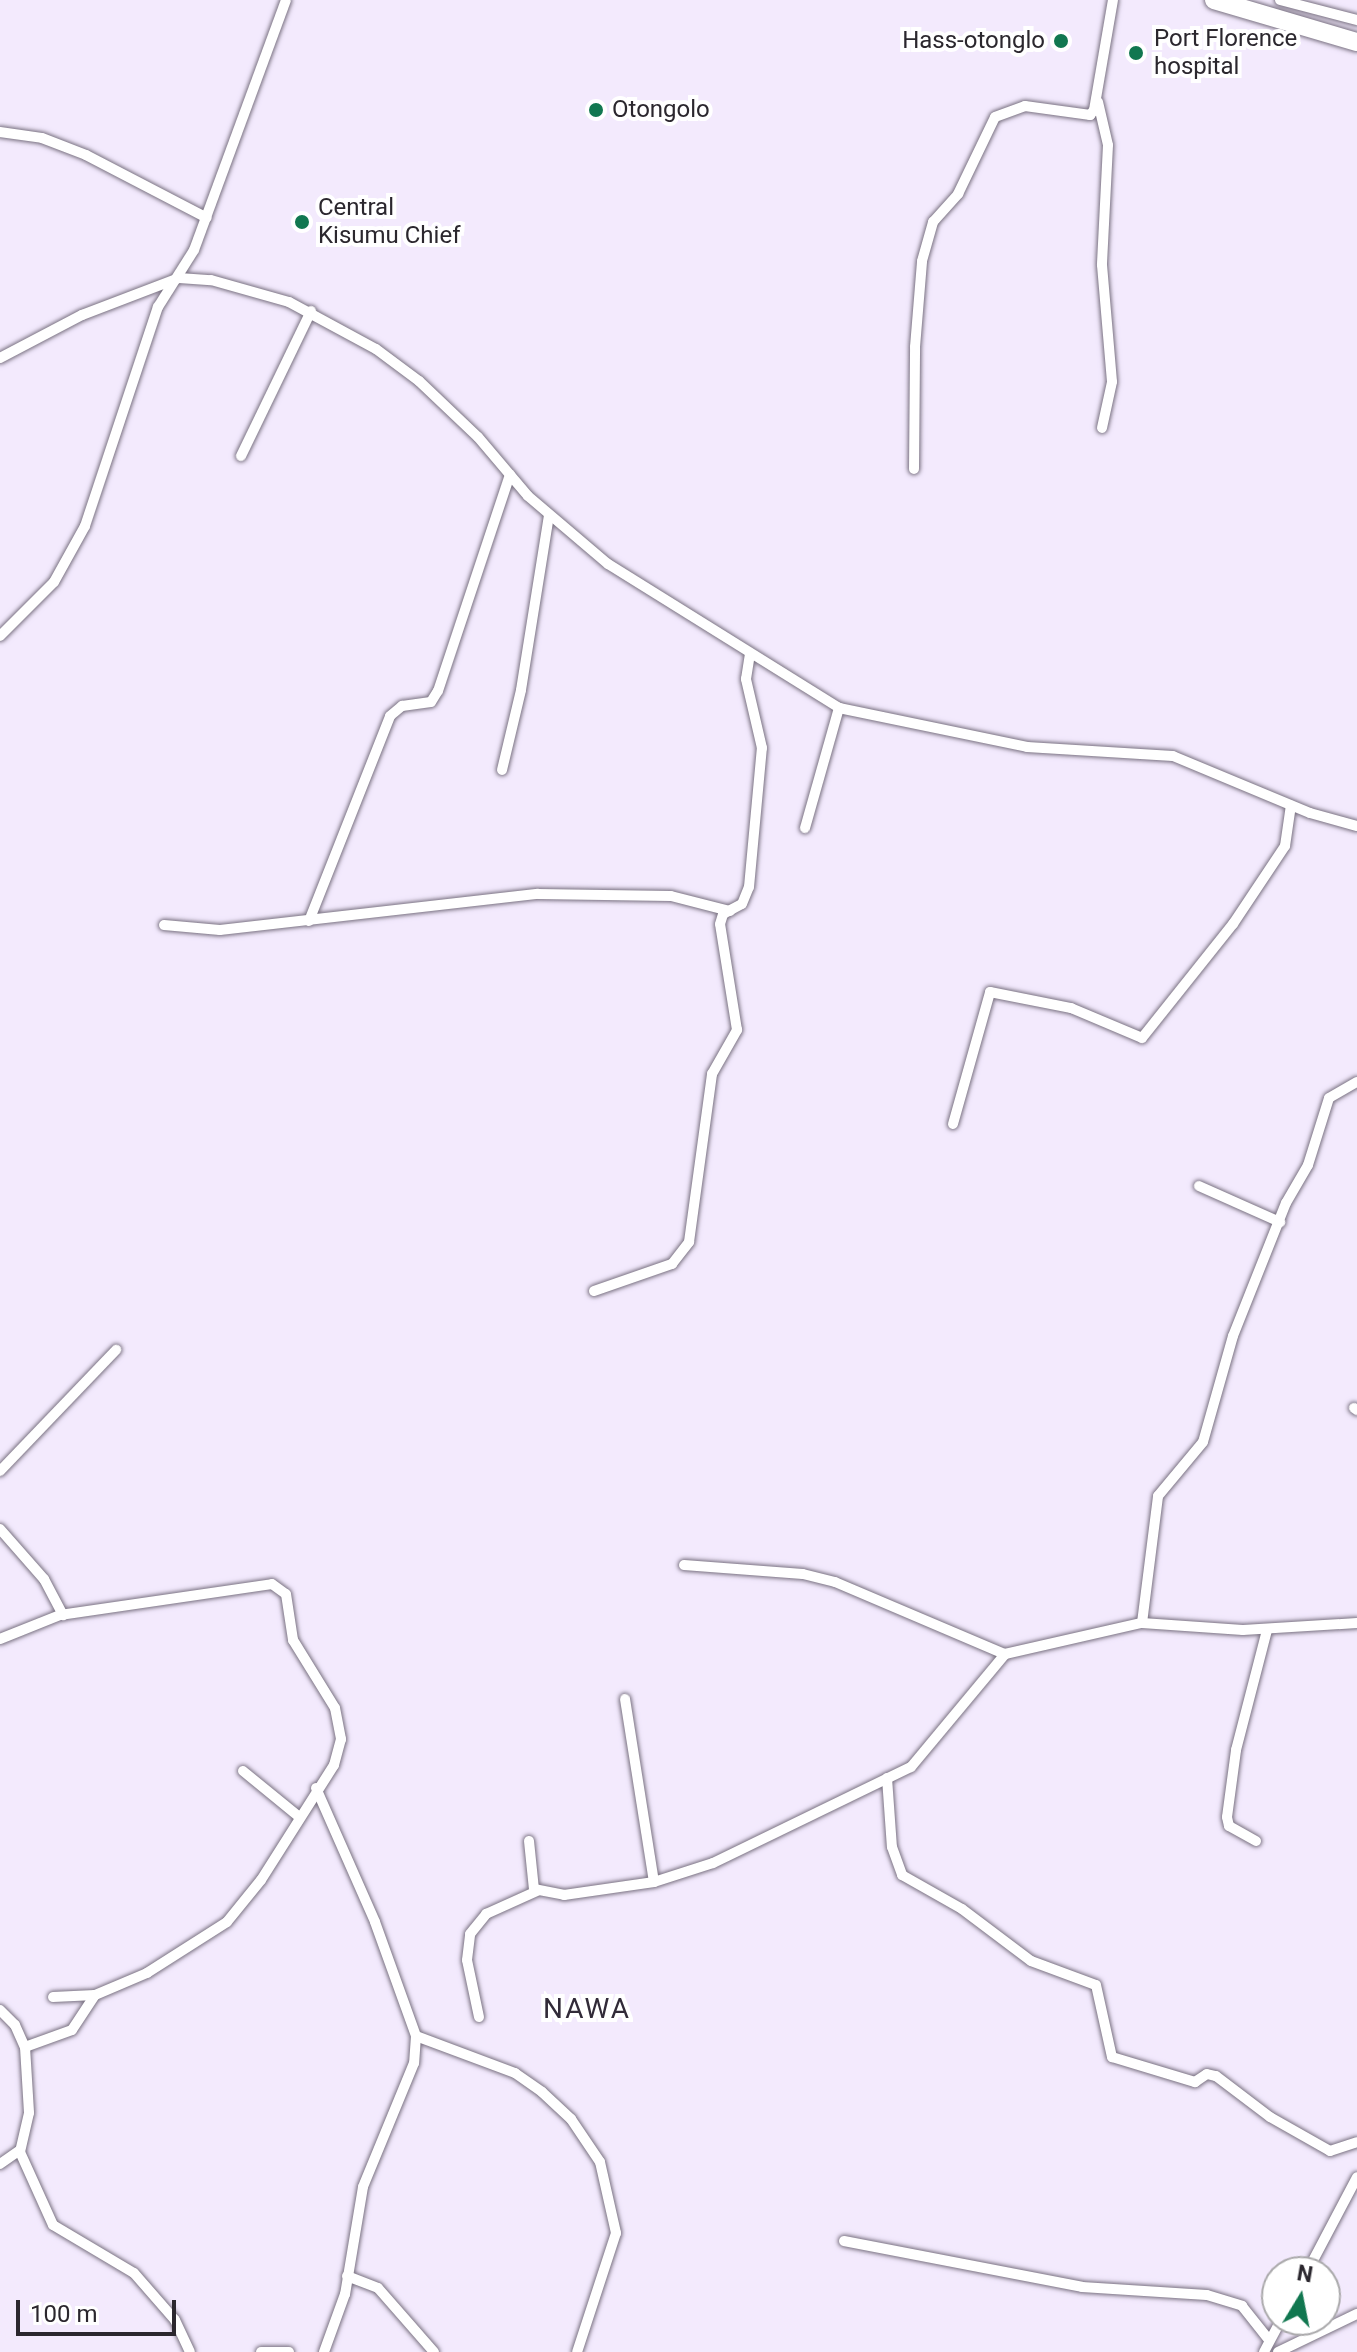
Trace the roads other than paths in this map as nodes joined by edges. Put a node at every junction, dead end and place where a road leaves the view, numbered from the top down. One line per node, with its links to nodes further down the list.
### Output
1 (286, 0): 9 (street)
2 (1113, 0): 7 (street)
3 (1214, 0): 6 (highway)
4 (1280, 0): 5 (street)
5 (1357, 20)
6 (1357, 42)
7 (1098, 102): 13 (street); 15 (street)
8 (0, 132): 9 (street)
9 (207, 218): 10 (street)
10 (179, 278): 11 (street); 12 (street); 18 (street)
11 (311, 311): 14 (street); 16 (street)
12 (0, 358)
13 (1102, 428)
14 (241, 456)
15 (914, 469)
16 (510, 475): 17 (street); 26 (street)
17 (549, 515): 19 (street); 21 (street)
18 (0, 636)
19 (750, 654): 20 (street); 25 (street)
20 (839, 708): 22 (street); 24 (street)
21 (502, 770)
22 (1291, 805): 23 (street); 29 (street)
23 (1357, 826)
24 (805, 828)
25 (730, 911): 26 (street); 32 (street)
26 (309, 921): 27 (street)
27 (164, 925)
28 (1357, 1082): 31 (street)
29 (953, 1124)
30 (1199, 1186): 31 (street)
31 (1280, 1222): 38 (street)
32 (594, 1291)
33 (116, 1350): 34 (street)
34 (0, 1471)
35 (0, 1529): 37 (street)
36 (684, 1565): 42 (street)
37 (63, 1615): 41 (street); 46 (street)
38 (1142, 1623): 40 (street); 42 (street)
39 (1357, 1623): 40 (street)
40 (1267, 1630): 49 (street)
41 (0, 1639)
42 (1005, 1654): 45 (street)
43 (625, 1699): 50 (street)
44 (243, 1771): 47 (street)
45 (887, 1778): 50 (street); 58 (street)
46 (316, 1788): 47 (street); 56 (street)
47 (298, 1816): 52 (street)
48 (529, 1841): 51 (street)
49 (1256, 1841)
50 (654, 1882): 51 (street)
51 (537, 1891): 55 (street)
52 (95, 1995): 53 (street); 57 (street)
53 (53, 1997)
54 (0, 2010): 57 (street)
55 (479, 2017)
56 (416, 2036): 64 (street); 73 (street)
57 (25, 2047): 59 (street)
58 (1357, 2142)
59 (20, 2150): 60 (street); 68 (street)
60 (0, 2164)
61 (1357, 2177): 63 (street)
62 (844, 2241): 67 (street)
63 (1315, 2256)
64 (347, 2276): 71 (street); 72 (street)
65 (1357, 2314): 75 (street)
66 (1271, 2336): 67 (street)
67 (1269, 2340): 74 (street)
68 (190, 2352)
69 (261, 2352): 70 (street)
70 (289, 2352)
71 (324, 2352)
72 (434, 2352)
73 (577, 2352)
74 (1264, 2352)
75 (1278, 2352)

